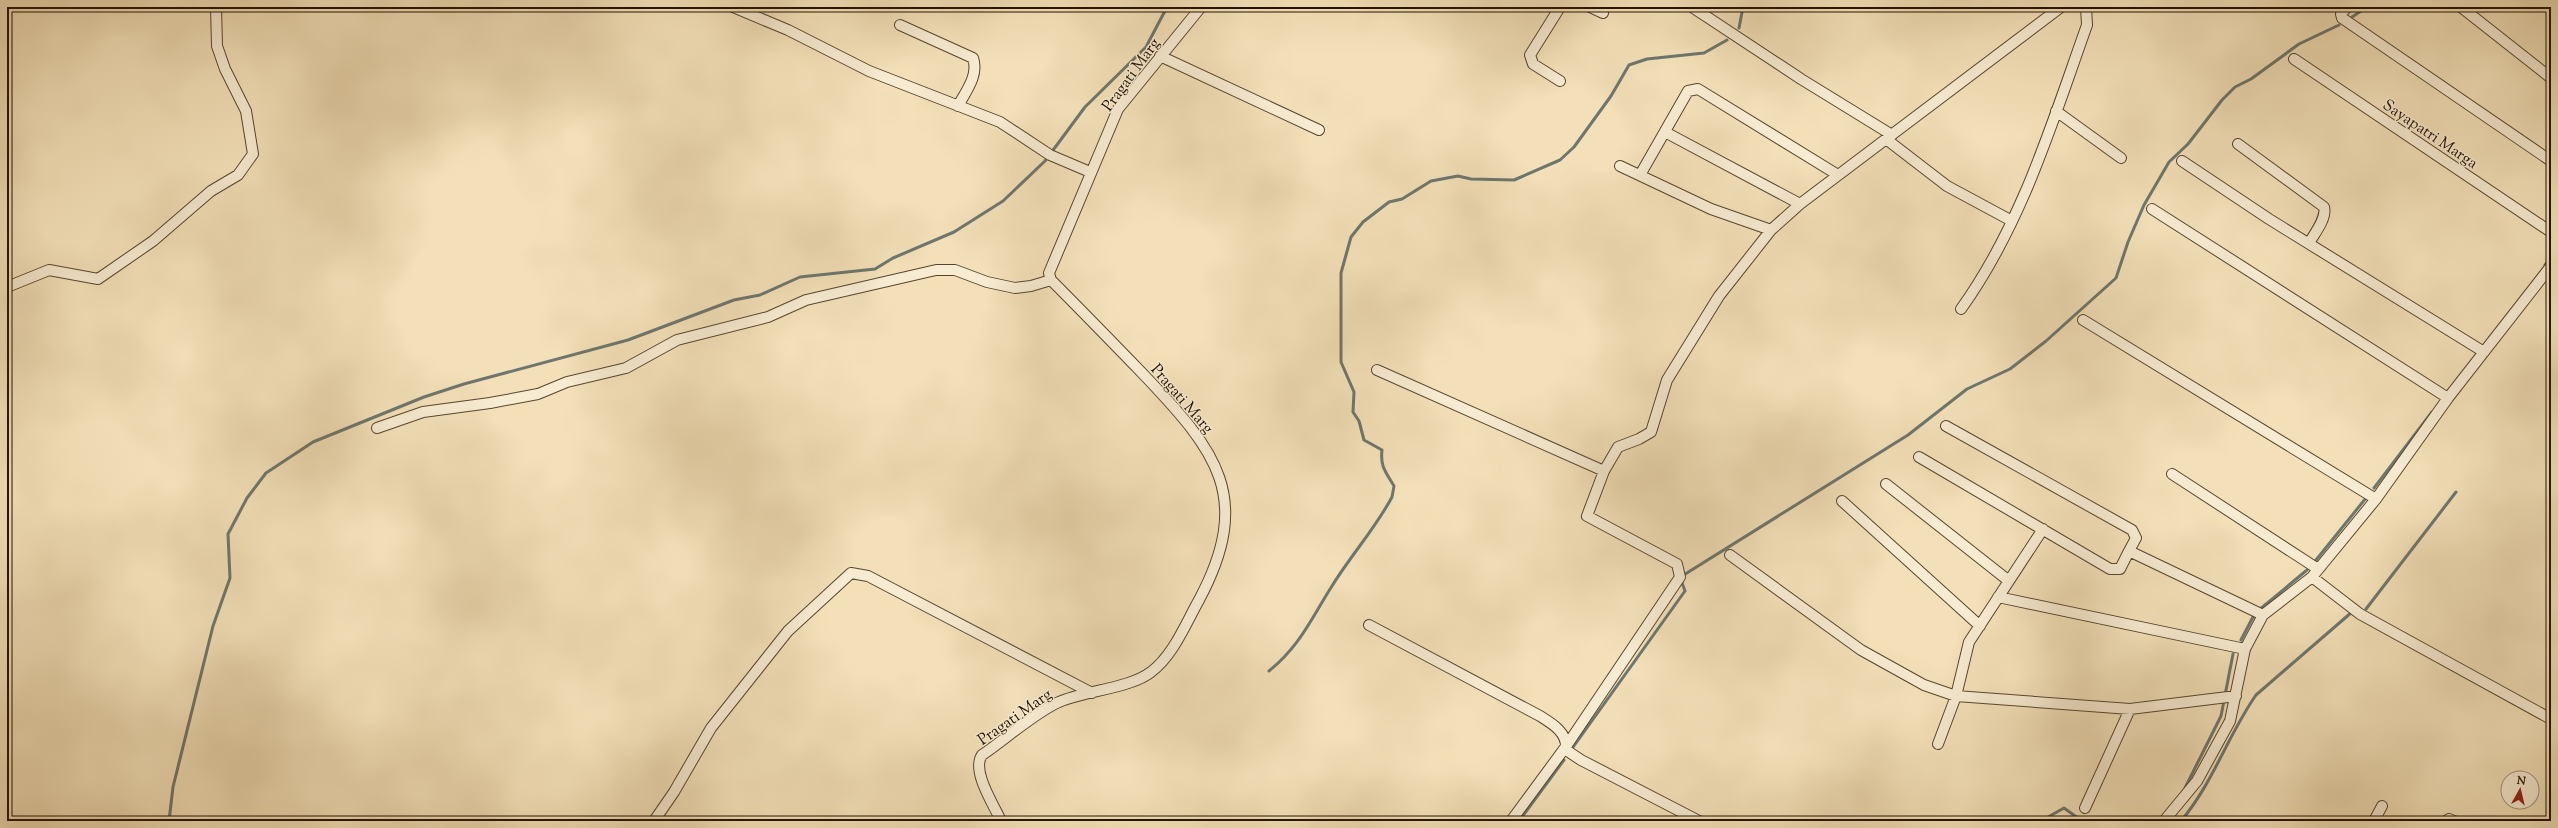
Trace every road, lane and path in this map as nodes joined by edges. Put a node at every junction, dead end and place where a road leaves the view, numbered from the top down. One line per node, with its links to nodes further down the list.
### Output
1 (216, 7): 38 (street)
2 (734, 7): 17 (street)
3 (1201, 7): 13 (street, Pragati Marg)
4 (1560, 7): 16 (street)
5 (1590, 7): 11 (street)
6 (1692, 7): 21 (street)
7 (2086, 7): 18 (street)
8 (2347, 7): 25 (street)
9 (2055, 8): 21 (street)
10 (2466, 9): 15 (street)
11 (1603, 13)
12 (900, 24): 17 (street)
13 (1160, 56): 19 (street); 27 (street, Pragati Marg)
14 (2294, 59): 34 (street, Sayapatri Marga)
15 (2551, 78)
16 (1560, 80)
17 (958, 106): 27 (street)
18 (2056, 111): 23 (street); 32 (street)
19 (1319, 130)
20 (1665, 132): 28 (street); 29 (street); 30 (street)
21 (1889, 137): 29 (street); 32 (street)
22 (2238, 144): 35 (street)
23 (2121, 158)
24 (2182, 161): 35 (street)
25 (2551, 162)
26 (1620, 166): 28 (street)
27 (1090, 172): 37 (street, Pragati Marg)
28 (1640, 175): 33 (street)
29 (1838, 175): 30 (street)
30 (1800, 204): 33 (street)
31 (2152, 209): 43 (street)
32 (2012, 221): 39 (street)
33 (1771, 230): 47 (street)
34 (2551, 232)
35 (2309, 243): 41 (street)
36 (2551, 266): 41 (street)
37 (1052, 280): 45 (street); 62 (street, Pragati Marg)
38 (7, 287)
39 (1961, 309)
40 (2083, 320): 50 (street)
41 (2484, 352): 43 (street)
42 (1377, 370): 47 (street)
43 (2448, 398): 50 (street)
44 (1946, 426): 53 (street)
45 (377, 428)
46 (1919, 457): 52 (street)
47 (1604, 471): 67 (street)
48 (2172, 474): 55 (street)
49 (1886, 484): 56 (street)
50 (2376, 499): 55 (street)
51 (1842, 501): 60 (street)
52 (2043, 529): 53 (street); 56 (street)
53 (2129, 551): 58 (street)
54 (1730, 555): 63 (street)
55 (2315, 573): 58 (street); 66 (street)
56 (2009, 581): 57 (street)
57 (1998, 597): 60 (street); 61 (street)
58 (2263, 615): 61 (street)
59 (1369, 625): 67 (street)
60 (1980, 626): 63 (street)
61 (2245, 649): 64 (street)
62 (1092, 693): 71 (street); 72 (street, Pragati Marg)
63 (1956, 696): 65 (street); 68 (street)
64 (2236, 696): 65 (street); 75 (street)
65 (2130, 709): 70 (street)
66 (2551, 719)
67 (1567, 744): 73 (street); 74 (street)
68 (1938, 744)
69 (2382, 806): 76 (street)
70 (2085, 808)
71 (654, 821)
72 (1001, 821)
73 (1511, 821)
74 (1699, 821)
75 (2164, 821)
76 (2374, 821)
77 (2446, 821): 78 (street)
78 (2454, 821)

